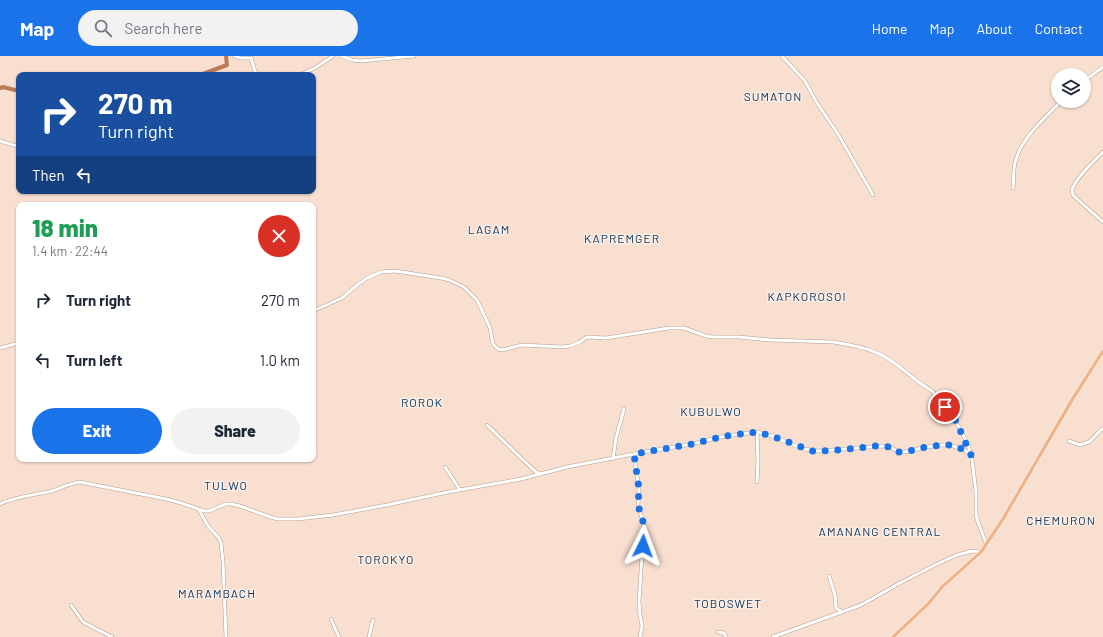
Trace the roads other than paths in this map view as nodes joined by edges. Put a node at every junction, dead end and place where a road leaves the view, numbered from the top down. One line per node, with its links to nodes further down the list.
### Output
1 (234, 56): 7 (street)
2 (333, 56): 8 (street)
3 (342, 56): 4 (street)
4 (414, 56)
5 (782, 56): 15 (street)
6 (1103, 67): 9 (street)
7 (256, 72)
8 (306, 72)
9 (1091, 76)
10 (1055, 108): 14 (street)
11 (0, 141): 12 (street)
12 (16, 146)
13 (1103, 152): 16 (street)
14 (1013, 188)
15 (873, 195)
16 (1103, 222)
17 (316, 310): 27 (street)
18 (16, 343): 19 (street)
19 (0, 348)
20 (1103, 351): 35 (main road)
21 (624, 409): 28 (street)
22 (488, 425): 30 (street)
23 (1103, 428): 25 (street)
24 (757, 432): 26 (street); 27 (street); 31 (street)
25 (1068, 441)
26 (634, 454): 28 (street); 47 (street)
27 (971, 455): 35 (street)
28 (613, 459): 30 (street)
29 (445, 467): 32 (street)
30 (540, 474): 32 (street)
31 (757, 482)
32 (460, 490): 34 (street)
33 (0, 504): 34 (street)
34 (199, 510): 44 (street)
35 (986, 543): 36 (main road)
36 (981, 552): 39 (street); 50 (main road)
37 (829, 576): 39 (street)
38 (71, 605): 43 (street)
39 (842, 612): 49 (street)
40 (331, 619): 45 (street)
41 (373, 620): 46 (street)
42 (718, 632): 48 (street)
43 (112, 637)
44 (226, 637)
45 (339, 637)
46 (369, 637)
47 (640, 637)
48 (726, 637)
49 (773, 637)
50 (892, 637)

